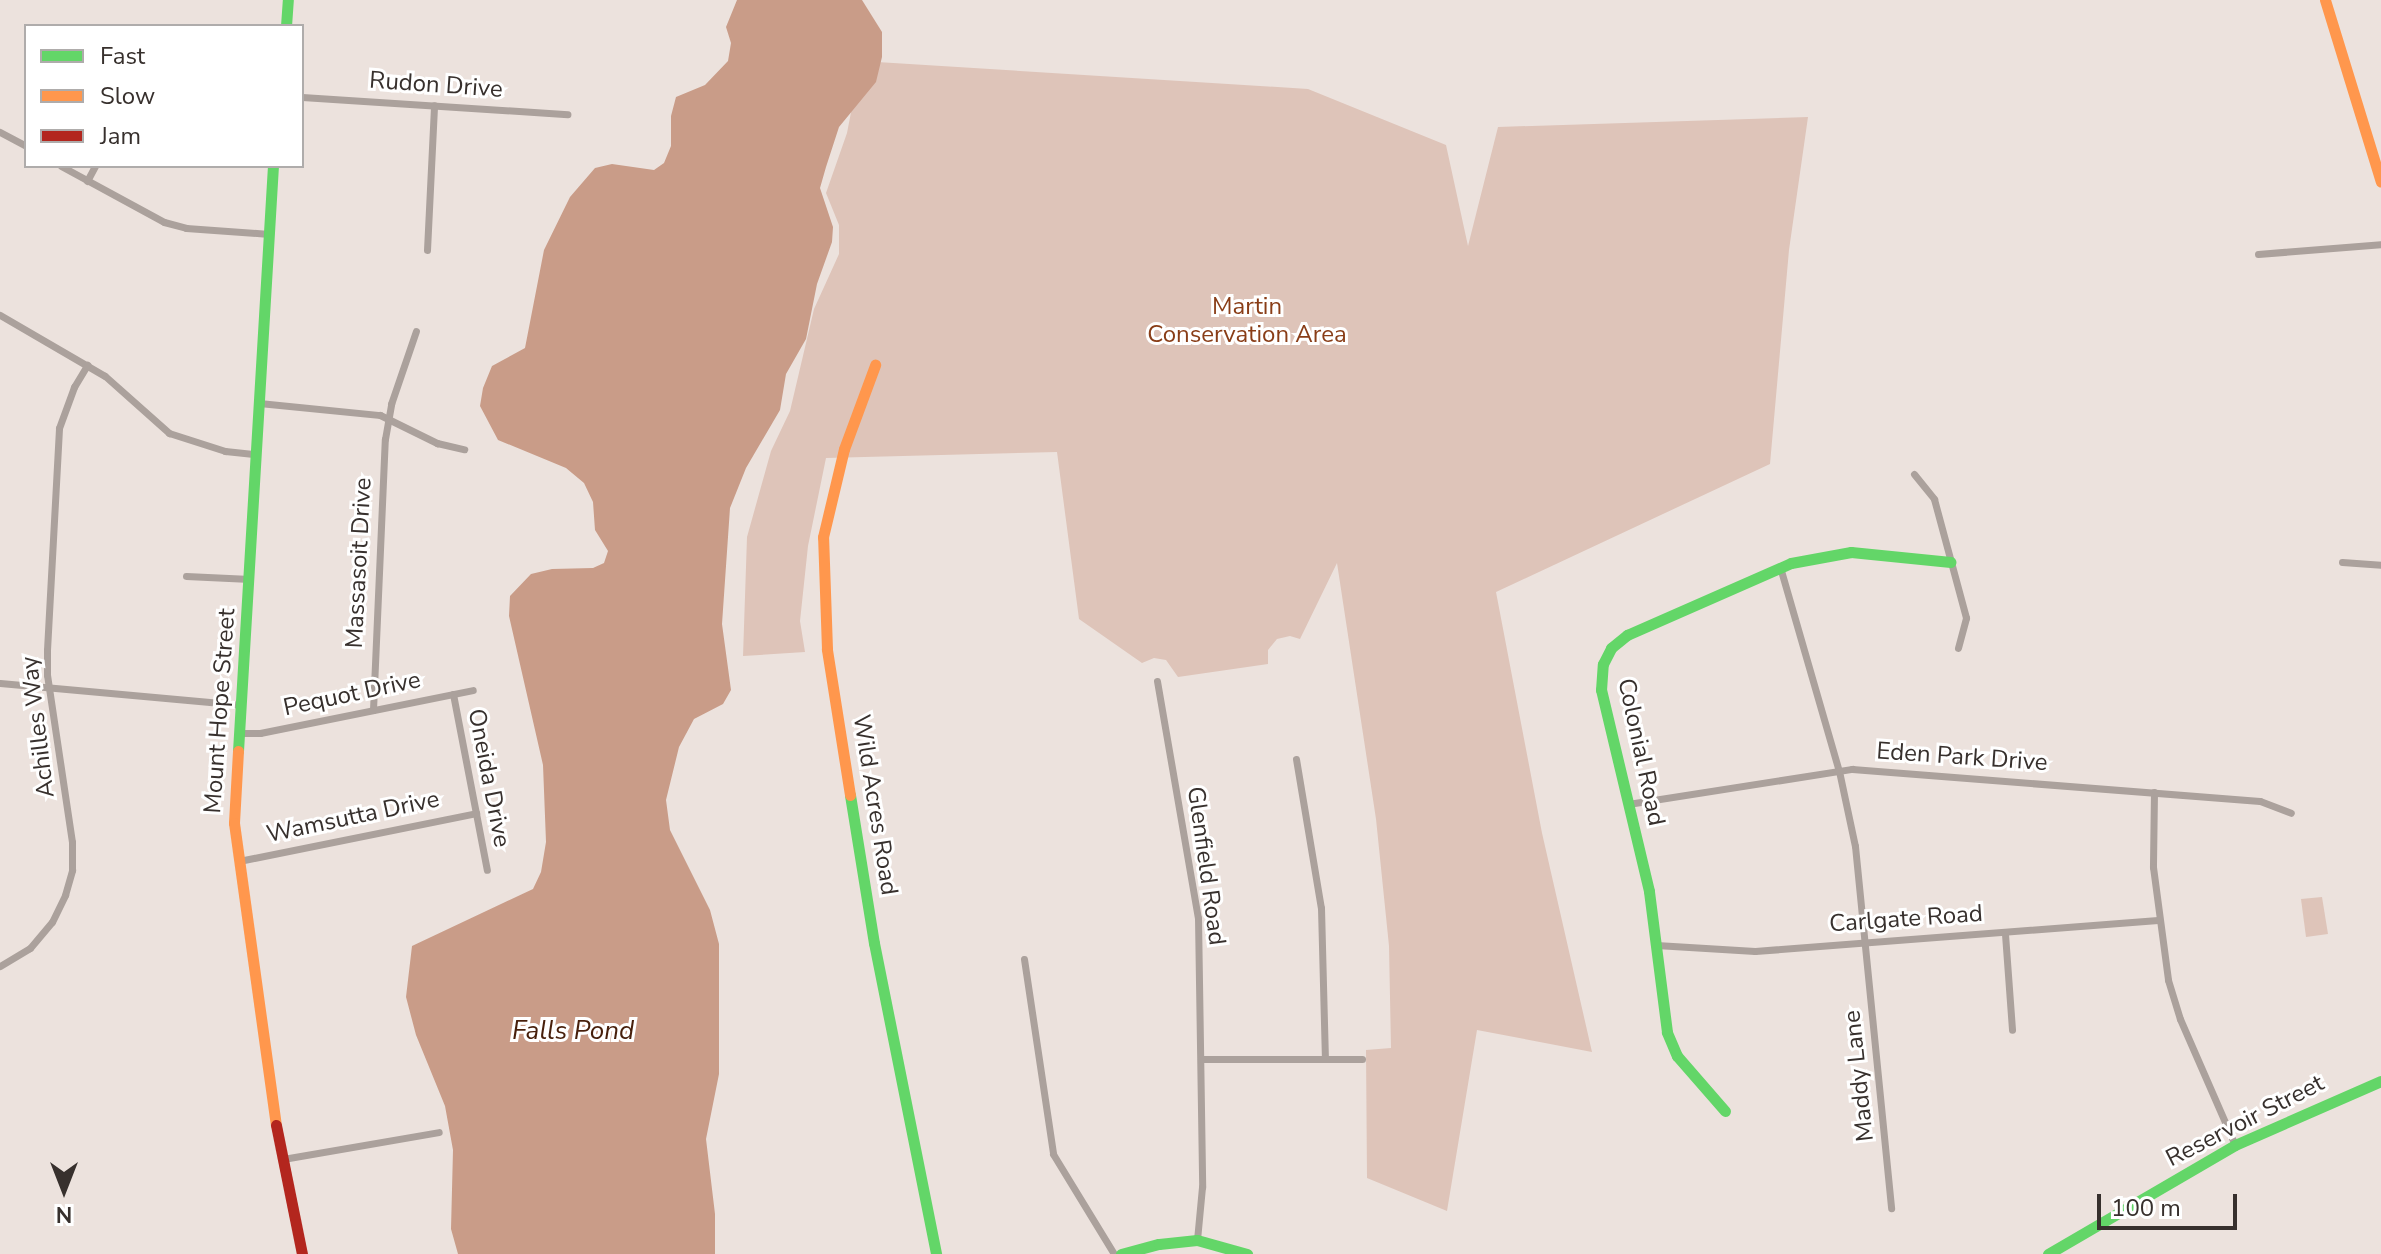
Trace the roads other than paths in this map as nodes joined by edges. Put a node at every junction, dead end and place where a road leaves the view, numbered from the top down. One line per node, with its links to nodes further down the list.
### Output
1 (288, 0): 3 (street)
2 (2325, 0): 13 (street)
3 (286, 24)
4 (304, 97): 5 (street, Rudon Drive)
5 (434, 105): 6 (street, Rudon Drive); 16 (street)
6 (567, 114)
7 (0, 132): 8 (street)
8 (24, 145)
9 (64, 168): 12 (street)
10 (94, 168): 12 (street)
11 (273, 168): 14 (street, Mount Hope Street)
12 (87, 181): 14 (street)
13 (2381, 182)
14 (269, 234): 22 (street, Mount Hope Street)
15 (2381, 244): 17 (street)
16 (427, 250)
17 (2258, 254)
18 (0, 315): 20 (street)
19 (416, 331): 23 (street, Massasoit Drive)
20 (87, 365): 25 (street); 36 (street, Achilles Way)
21 (875, 365): 68 (street, Wild Acres Road)
22 (259, 403): 23 (street); 25 (street, Mount Hope Street)
23 (388, 418): 24 (street); 40 (street, Massasoit Drive)
24 (464, 449)
25 (256, 454): 32 (street, Mount Hope Street)
26 (1914, 474): 27 (street)
27 (1951, 562): 30 (street, Colonial Road); 33 (street)
28 (2342, 562): 29 (street)
29 (2381, 565)
30 (1780, 567): 43 (street, Maddy Lane); 45 (street, Colonial Road)
31 (186, 576): 32 (street)
32 (250, 579): 39 (street, Mount Hope Street)
33 (1958, 648)
34 (1157, 681): 58 (street, Glenfield Road)
35 (0, 683): 36 (street)
36 (49, 690): 39 (street); 55 (street, Achilles Way)
37 (473, 690): 38 (street, Pequot Drive)
38 (453, 694): 40 (street, Pequot Drive); 46 (street, Oneida Drive)
39 (240, 705): 41 (street, Mount Hope Street)
40 (373, 710): 41 (street, Pequot Drive)
41 (238, 733): 48 (street, Mount Hope Street)
42 (1296, 759): 57 (street)
43 (1839, 771): 44 (street, Eden Park Drive); 45 (street, Eden Park Drive); 52 (street, Maddy Lane)
44 (2154, 792): 47 (street, Eden Park Drive); 50 (street)
45 (1628, 804): 53 (street, Colonial Road)
46 (476, 813): 48 (street, Wamsutta Drive); 49 (street, Oneida Drive)
47 (2291, 813)
48 (238, 861): 64 (street, Mount Hope Street)
49 (487, 870)
50 (2158, 920): 51 (street, Carlgate Road); 63 (street)
51 (2005, 934): 52 (street, Carlgate Road); 56 (street)
52 (1866, 941): 53 (street, Carlgate Road); 65 (street, Maddy Lane)
53 (1656, 945): 61 (street, Colonial Road)
54 (1024, 959): 69 (street)
55 (0, 966)
56 (2012, 1030)
57 (1325, 1058): 58 (street); 59 (street)
58 (1201, 1059): 66 (street, Glenfield Road)
59 (1362, 1059)
60 (2381, 1081): 63 (street, Reservoir Street)
61 (1725, 1111)
62 (439, 1132): 64 (street)
63 (2235, 1145): 72 (street, Reservoir Street)
64 (283, 1159): 67 (street, Mount Hope Street)
65 (1891, 1208)
66 (1197, 1240): 70 (street); 71 (street)
67 (302, 1254)
68 (936, 1254)
69 (1114, 1254)
70 (1121, 1254)
71 (1247, 1254)
72 (2048, 1254)

